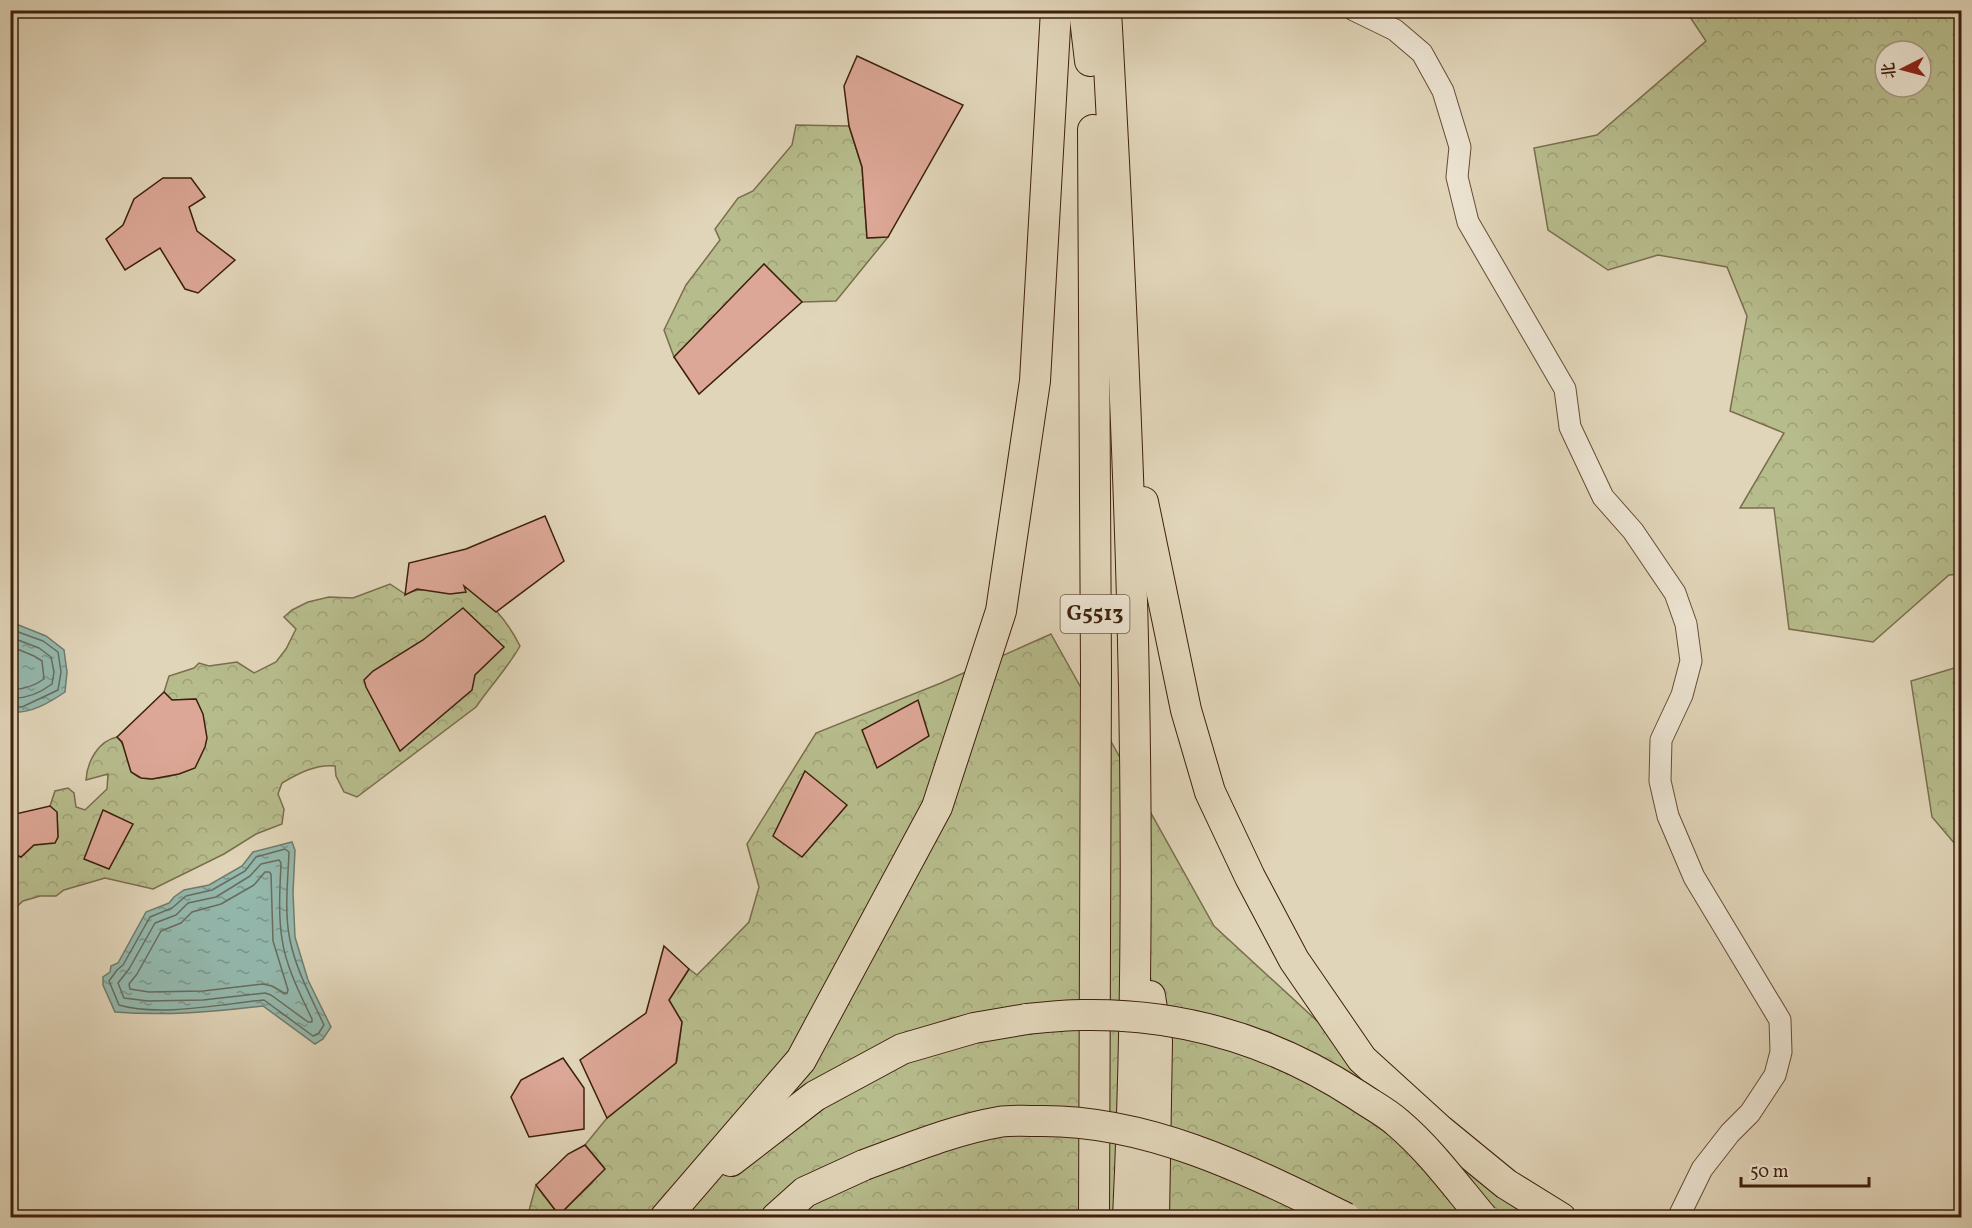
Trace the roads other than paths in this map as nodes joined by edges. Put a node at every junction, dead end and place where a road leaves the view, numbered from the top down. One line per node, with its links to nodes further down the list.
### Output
1 (1056, 10): 7 (highway)
2 (1084, 10): 9 (highway, G5513)
3 (1106, 10): 5 (highway, G5513)
4 (1354, 10): 15 (street)
5 (1126, 423): 6 (highway, G5513); 14 (highway)
6 (1137, 910): 10 (highway, G5513); 11 (highway)
7 (672, 1209): 13 (highway, bridge)
8 (776, 1218): 12 (highway, bridge)
9 (1094, 1218)
10 (1128, 1218)
11 (1154, 1218)
12 (1346, 1218)
13 (1484, 1218)
14 (1561, 1218)
15 (1678, 1218)

